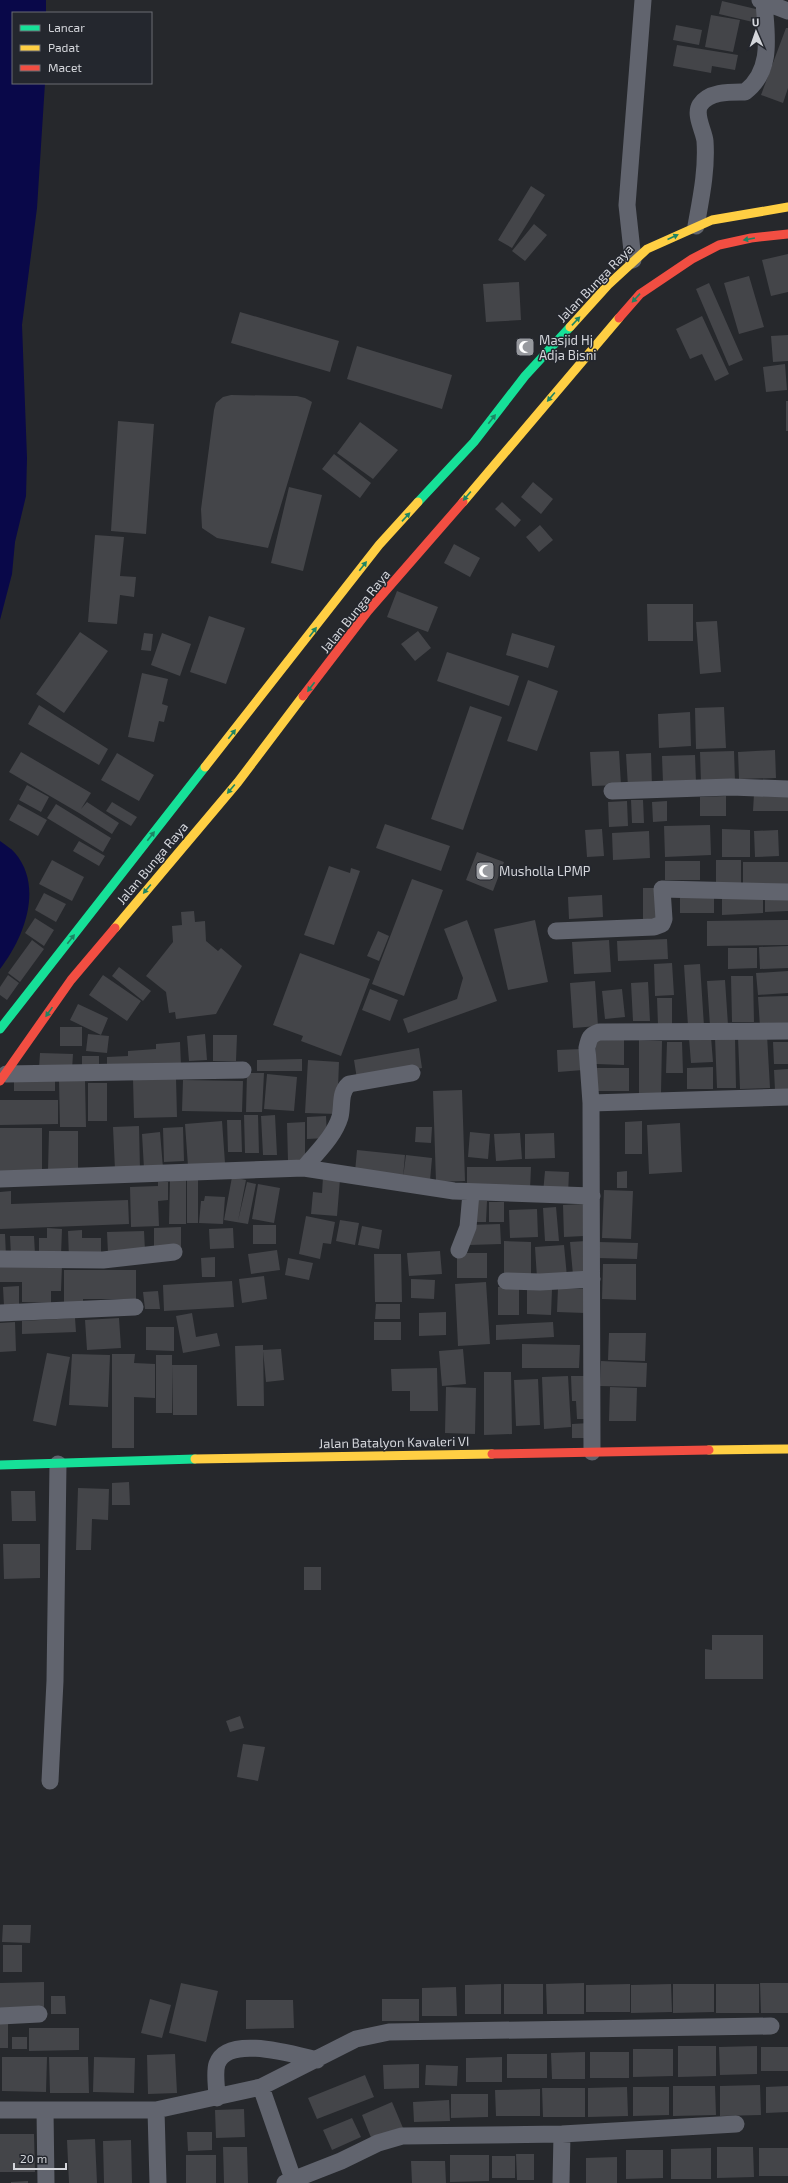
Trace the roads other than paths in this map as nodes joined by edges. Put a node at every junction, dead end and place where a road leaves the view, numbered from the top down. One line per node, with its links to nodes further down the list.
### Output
1 (643, 0): 7 (street)
2 (762, 1): 3 (street); 5 (street)
3 (788, 11)
4 (788, 207): 5 (main road, Jalan Bunga Raya)
5 (696, 226): 7 (main road, Jalan Bunga Raya, one-way to 5)
6 (788, 234): 16 (main road, Jalan Bunga Raya, one-way to 16)
7 (633, 260): 12 (main road, Jalan Bunga Raya, one-way to 7)
8 (788, 789): 9 (street)
9 (612, 791)
10 (788, 892): 11 (street)
11 (556, 931)
12 (0, 1029)
13 (788, 1031): 18 (street)
14 (243, 1070): 16 (street)
15 (412, 1074): 19 (street)
16 (3, 1077)
17 (788, 1097): 18 (street)
18 (591, 1103): 22 (street)
19 (304, 1168): 20 (street); 21 (street)
20 (0, 1178)
21 (471, 1193): 22 (street); 23 (street)
22 (592, 1196): 26 (street)
23 (459, 1250)
24 (174, 1252): 25 (street)
25 (0, 1259)
26 (592, 1279): 27 (street); 31 (street)
27 (506, 1281)
28 (135, 1307): 29 (street)
29 (0, 1313)
30 (788, 1449): 31 (main road, Jalan Batalyon Kavaleri VI)
31 (592, 1452): 32 (main road, Jalan Batalyon Kavaleri VI)
32 (58, 1464): 33 (main road, Jalan Batalyon Kavaleri VI); 34 (street)
33 (0, 1465)
34 (50, 1781)
35 (39, 2014): 36 (street)
36 (0, 2016)
37 (771, 2026): 38 (street)
38 (317, 2060): 39 (street); 40 (street)
39 (261, 2087): 40 (street); 46 (street)
40 (217, 2098): 43 (street)
41 (0, 2110): 42 (street)
42 (45, 2110): 43 (street); 47 (street)
43 (156, 2110): 48 (street)
44 (736, 2124): 45 (street)
45 (562, 2134): 46 (street); 49 (street)
46 (289, 2181)
47 (46, 2183)
48 (158, 2183)
49 (561, 2183)

